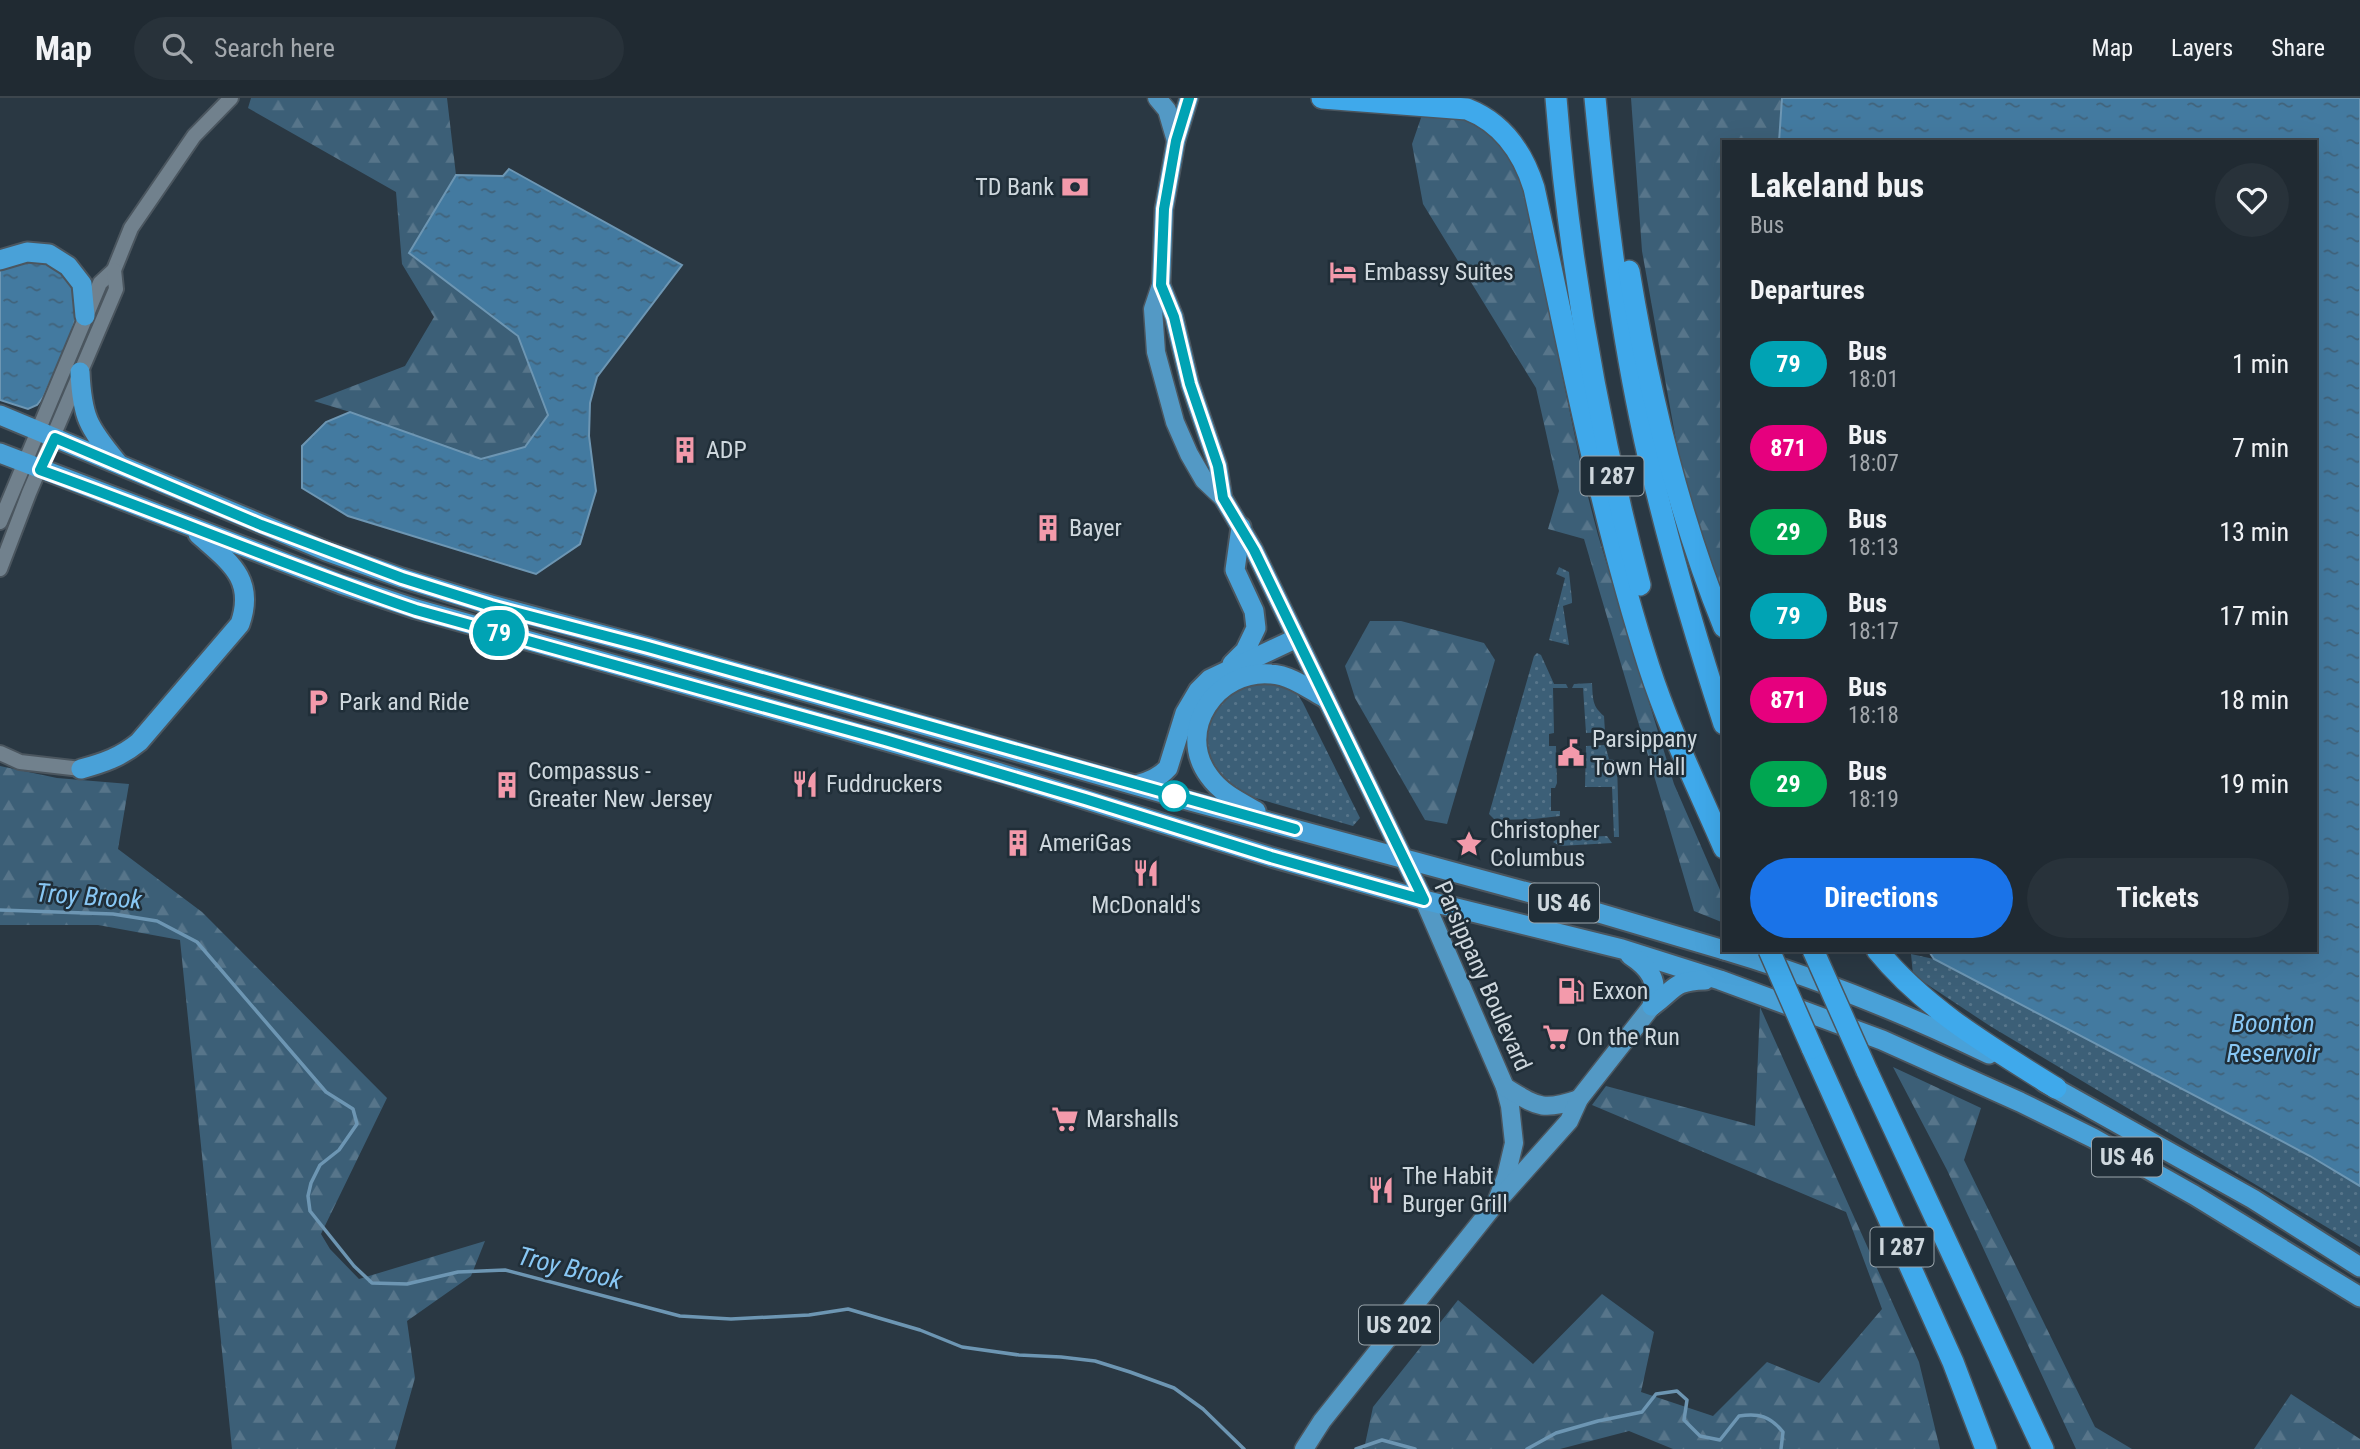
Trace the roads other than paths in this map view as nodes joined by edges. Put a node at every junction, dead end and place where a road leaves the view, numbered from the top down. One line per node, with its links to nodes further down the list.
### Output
1 (231, 98): 10 (street)
2 (1157, 98): 8 (main road)
3 (1189, 98): 8 (main road, Parsippany Boulevard / US 202)
4 (1322, 98): 34 (highway)
5 (1556, 98): 33 (highway, I 287)
6 (1595, 98): 28 (highway, I 287)
7 (1607, 98): 24 (highway)
8 (1176, 141): 11 (main road, Parsippany Boulevard / US 202)
9 (0, 260): 12 (highway)
10 (114, 270): 12 (street); 13 (street)
11 (1161, 285): 19 (main road, Parsippany Boulevard / US 202); 19 (main road, Parsippany Boulevard / US 202)
12 (85, 316): 15 (street)
13 (80, 372): 15 (street); 17 (highway)
14 (1, 415): 15 (highway, US 46)
15 (46, 434): 17 (highway, US 46); 18 (street)
16 (0, 453): 18 (highway, US 46)
17 (117, 463): 31 (highway, US 46)
18 (32, 466): 20 (street); 21 (highway, US 46); 23 (street)
19 (1223, 498): 22 (main road, Parsippany Boulevard / US 202)
20 (0, 522)
21 (186, 524): 30 (highway); 36 (highway, US 46)
22 (1241, 527): 25 (main road, Parsippany Boulevard / US 202); 26 (highway)
23 (0, 569)
24 (1722, 622)
25 (1295, 639): 26 (highway); 27 (main road, Parsippany Boulevard / US 202)
26 (1215, 677): 31 (highway)
27 (1325, 698): 32 (highway); 35 (main road, Parsippany Boulevard / US 202)
28 (1722, 718)
29 (0, 753): 30 (street)
30 (81, 769)
31 (1136, 785): 32 (highway, US 46)
32 (1295, 829): 35 (highway, US 46)
33 (1722, 836)
34 (1722, 843)
35 (1404, 859): 36 (main road, Parsippany Boulevard / US 202); 38 (highway, US 46)
36 (1424, 900): 37 (highway, US 46); 45 (main road, Parsippany Boulevard / US 202)
37 (1622, 949): 43 (highway, US 46); 44 (highway)
38 (1722, 949)
39 (1730, 952): 46 (highway, US 46)
40 (1770, 952): 52 (highway, I 287, bridge)
41 (1814, 952): 53 (highway, I 287, bridge)
42 (1879, 952): 46 (highway)
43 (1720, 980): 44 (highway); 50 (highway, US 46)
44 (1652, 1006): 47 (main road)
45 (1505, 1087): 47 (main road); 48 (main road, Parsippany Boulevard / US 202)
46 (2056, 1088): 49 (highway, US 46)
47 (1579, 1099): 48 (main road)
48 (1496, 1203): 51 (main road, Parsippany Boulevard / US 202)
49 (2360, 1267)
50 (2360, 1297)
51 (1304, 1449)
52 (1986, 1449)
53 (2043, 1449)

